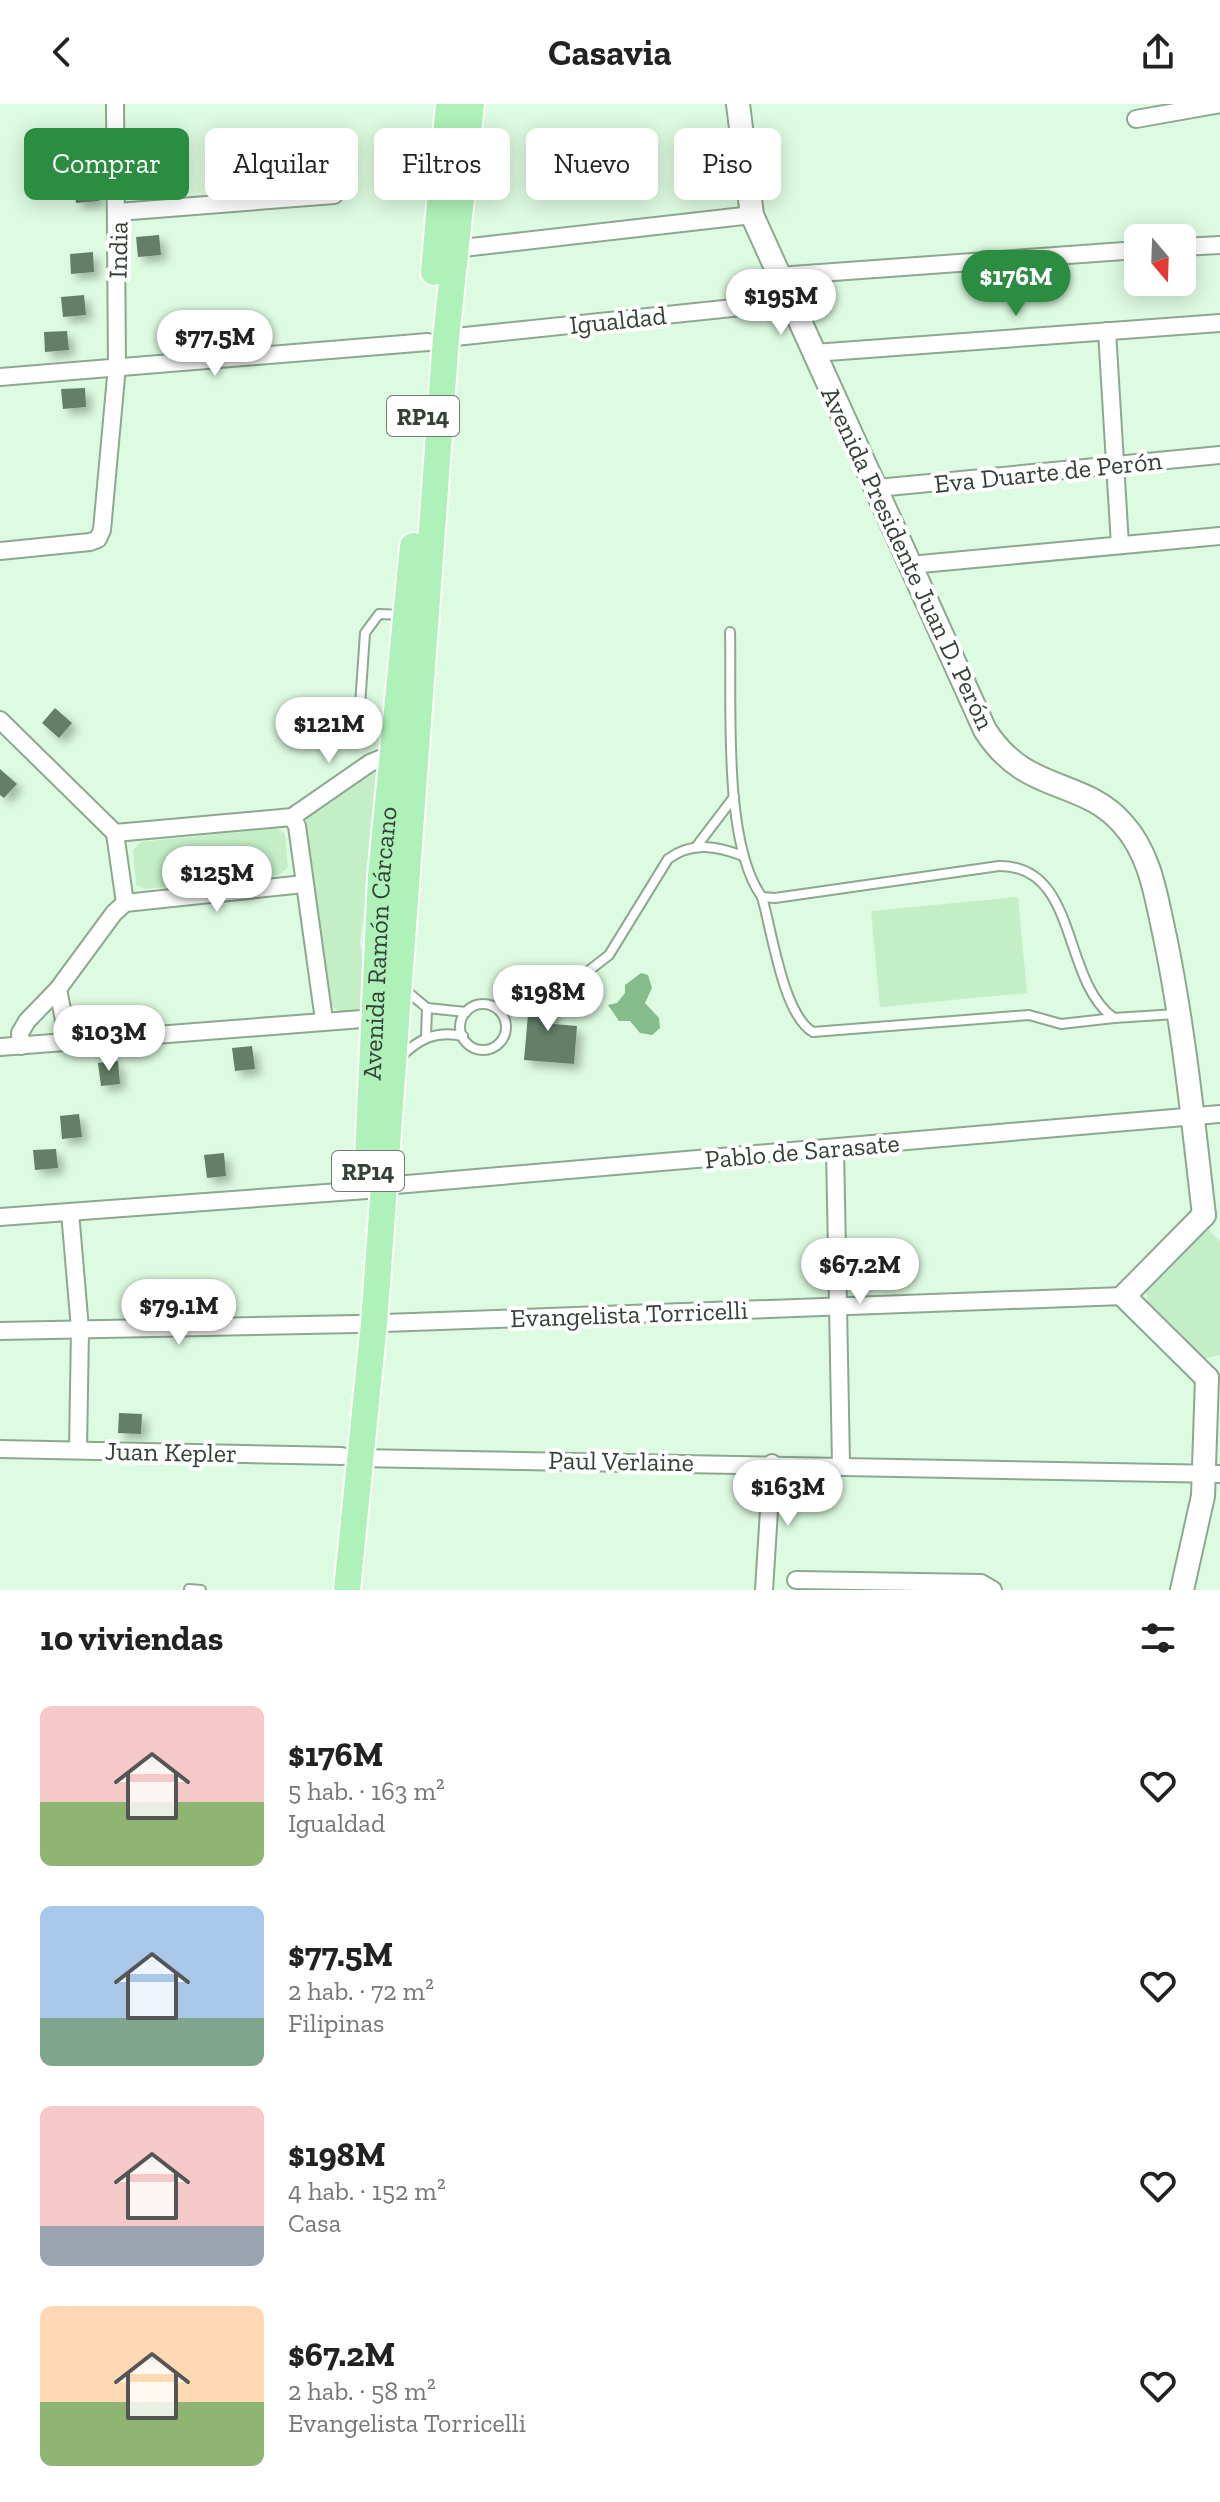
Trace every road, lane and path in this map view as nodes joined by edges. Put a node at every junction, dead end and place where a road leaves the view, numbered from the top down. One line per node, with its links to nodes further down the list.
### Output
1 (115, 104): 8 (street, India)
2 (449, 104): 18 (main road, RP14)
3 (471, 104): 12 (main road, RP14)
4 (738, 104): 9 (main road, Avenida Presidente Juan D. Perón)
5 (1220, 104): 6 (street)
6 (1136, 119)
7 (270, 200): 8 (street)
8 (118, 212): 20 (street, India)
9 (752, 215): 12 (street); 14 (main road, Avenida Presidente Juan D. Perón)
10 (1220, 245): 11 (street)
11 (1196, 246)
12 (454, 249): 18 (main road, RP14)
13 (1124, 251): 14 (street)
14 (778, 276): 15 (main road, Avenida Presidente Juan D. Perón)
15 (790, 302): 18 (street, Igualdad); 19 (main road, Avenida Presidente Juan D. Perón)
16 (1220, 323): 17 (street)
17 (1107, 331): 19 (street); 23 (street)
18 (437, 340): 20 (street, Igualdad); 29 (main road, RP14)
19 (814, 353): 24 (main road, Avenida Presidente Juan D. Perón)
20 (117, 366): 21 (street, Igualdad); 27 (street, India)
21 (0, 377)
22 (1220, 455): 23 (street, Eva Duarte de Perón)
23 (1114, 465): 24 (street, Eva Duarte de Perón); 26 (street)
24 (877, 488): 28 (main road, Avenida Presidente Juan D. Perón)
25 (1220, 536): 26 (street)
26 (1120, 545): 28 (street)
27 (0, 551)
28 (910, 565): 46 (main road, Avenida Presidente Juan D. Perón)
29 (416, 617): 32 (main road, Avenida Ramón Cárcano / RP14); 32 (lane)
30 (730, 632): 33 (lane)
31 (0, 720): 35 (street)
32 (400, 745): 34 (street); 41 (main road, Avenida Ramón Cárcano / RP14); 47 (main road, Avenida Ramón Cárcano / RP14)
33 (734, 796): 36 (lane); 37 (lane)
34 (292, 817): 35 (street); 38 (street)
35 (115, 833): 40 (street)
36 (696, 847): 37 (lane); 44 (lane)
37 (743, 856): 39 (lane)
38 (304, 884): 40 (street); 49 (street)
39 (762, 897): 48 (lane); 48 (lane)
40 (125, 903): 42 (street)
41 (397, 983): 43 (lane); 55 (main road, Avenida Ramón Cárcano / RP14)
42 (58, 989): 52 (street); 54 (street)
43 (427, 1008): 45 (lane); 51 (lane)
44 (497, 1008): 45 (lane); 50 (lane)
45 (466, 1012): 50 (lane)
46 (1181, 1013): 48 (lane); 57 (main road, Avenida Presidente Juan D. Perón)
47 (375, 1018): 49 (street); 59 (main road, Avenida Ramón Cárcano / RP14)
48 (1114, 1018)
49 (324, 1020): 52 (street)
50 (463, 1036): 51 (lane)
51 (426, 1037): 55 (lane)
52 (68, 1041): 54 (street)
53 (1, 1045): 54 (street)
54 (21, 1046)
55 (392, 1068): 59 (main road, Avenida Ramón Cárcano / RP14)
56 (1220, 1114): 57 (street, Pablo de Sarasate)
57 (1193, 1117): 58 (street, Pablo de Sarasate); 62 (main road, Avenida Presidente Juan D. Perón)
58 (835, 1148): 59 (street, Pablo de Sarasate); 64 (street)
59 (375, 1188): 60 (street, Pablo de Sarasate); 65 (main road, Avenida Ramón Cárcano / RP14)
60 (70, 1212): 61 (street, Pablo de Sarasate); 66 (street)
61 (0, 1217)
62 (1212, 1223): 63 (main road)
63 (1124, 1296): 64 (street, Evangelista Torricelli); 68 (main road)
64 (840, 1307): 65 (street, Evangelista Torricelli); 73 (street)
65 (365, 1323): 66 (street, Evangelista Torricelli); 71 (main road, Avenida Ramón Cárcano / RP14)
66 (80, 1329): 67 (street, Evangelista Torricelli); 70 (street)
67 (0, 1331)
68 (1214, 1372): 74 (main road)
69 (0, 1449): 70 (street, Juan Kepler)
70 (78, 1450): 71 (street, Juan Kepler)
71 (350, 1457): 72 (street, Paul Verlaine); 79 (main road, Avenida Ramón Cárcano / RP14); 80 (main road, RP14)
72 (772, 1463): 73 (street, Paul Verlaine); 81 (street)
73 (841, 1464): 74 (street, Paul Verlaine)
74 (1212, 1474): 83 (main road)
75 (796, 1580): 76 (street)
76 (912, 1586): 82 (street)
77 (189, 1589): 78 (lane)
78 (201, 1590)
79 (332, 1590)
80 (347, 1590)
81 (764, 1590)
82 (993, 1590)
83 (1182, 1590)

